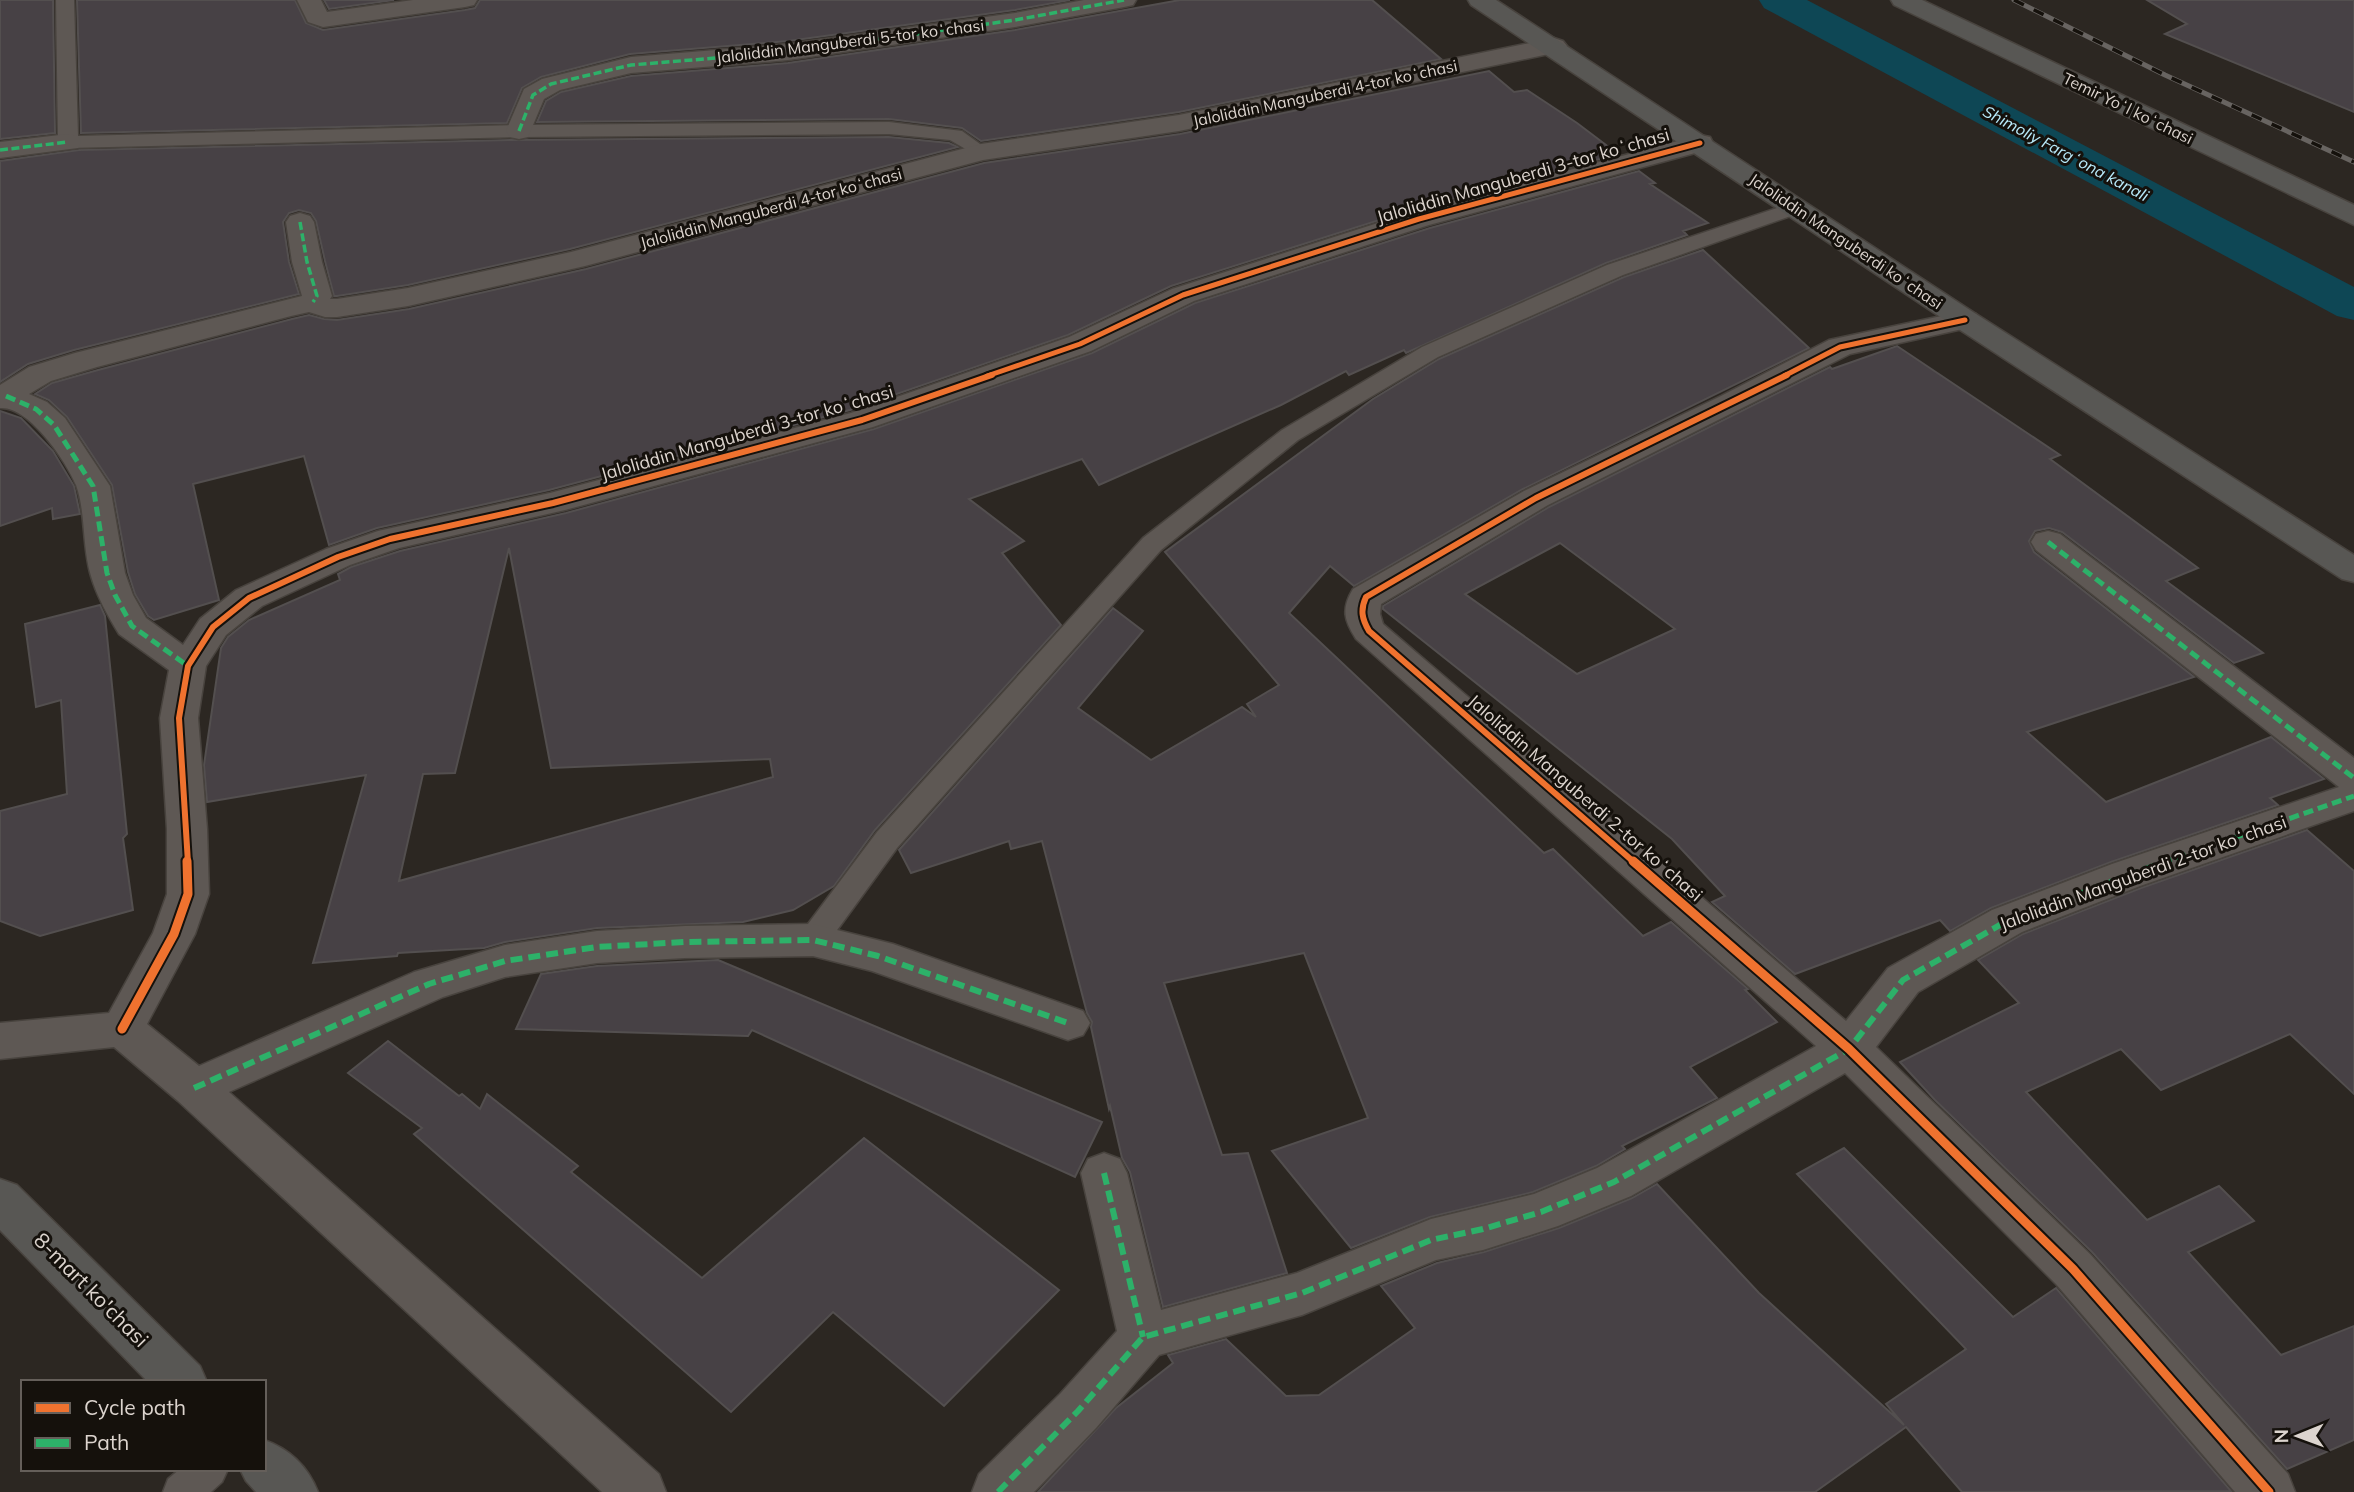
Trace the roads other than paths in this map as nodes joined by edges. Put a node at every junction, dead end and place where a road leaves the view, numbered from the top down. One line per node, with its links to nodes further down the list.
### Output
1 (65, 0): 9 (lane)
2 (309, 0): 3 (street)
3 (465, 0)
4 (1124, 0): 8 (street, Jaloliddin Manguberdi 5-tor koʻchasi)
5 (1480, 0): 7 (main road, Jaloliddin Manguberdi koʻchasi)
6 (1903, 0): 14 (main road, Temir Yoʻl koʻchasi)
7 (1554, 46): 10 (main road, Jaloliddin Manguberdi koʻchasi); 12 (street, Jaloliddin Manguberdi 4-tor koʻchasi)
8 (519, 131): 9 (lane); 12 (lane)
9 (68, 142): 11 (street)
10 (1700, 143): 13 (main road, Jaloliddin Manguberdi koʻchasi); 21 (street, Jaloliddin Manguberdi 3-tor koʻchasi)
11 (0, 150)
12 (981, 152): 16 (street, Jaloliddin Manguberdi 4-tor koʻchasi)
13 (1795, 208): 17 (main road, Jaloliddin Manguberdi koʻchasi); 24 (lane)
14 (2354, 216)
15 (300, 222): 16 (street)
16 (313, 302): 18 (street, Jaloliddin Manguberdi 4-tor koʻchasi)
17 (1965, 320): 20 (main road, Jaloliddin Manguberdi koʻchasi); 28 (street, Jaloliddin Manguberdi 2-tor koʻchasi)
18 (3, 397): 21 (street)
19 (2048, 542): 22 (street)
20 (2354, 571)
21 (188, 666): 26 (street, Jaloliddin Manguberdi 3-tor koʻchasi)
22 (2354, 778)
23 (2354, 796): 28 (street, Jaloliddin Manguberdi 2-tor koʻchasi)
24 (813, 940): 25 (street); 29 (street)
25 (1068, 1023)
26 (121, 1029): 27 (street); 29 (street)
27 (0, 1041)
28 (1849, 1049): 32 (street, Jaloliddin Manguberdi 2-tor koʻchasi); 40 (street, Jaloliddin Manguberdi 2-tor koʻchasi)
29 (194, 1088): 38 (street)
30 (1104, 1172): 32 (street)
31 (0, 1199): 33 (main road, 8-mart ko'chasi)
32 (1143, 1337): 39 (street)
33 (180, 1380)
34 (266, 1466): 37 (main road)
35 (207, 1471): 36 (lane)
36 (182, 1492)
37 (292, 1492)
38 (640, 1492)
39 (998, 1492)
40 (2269, 1492)

